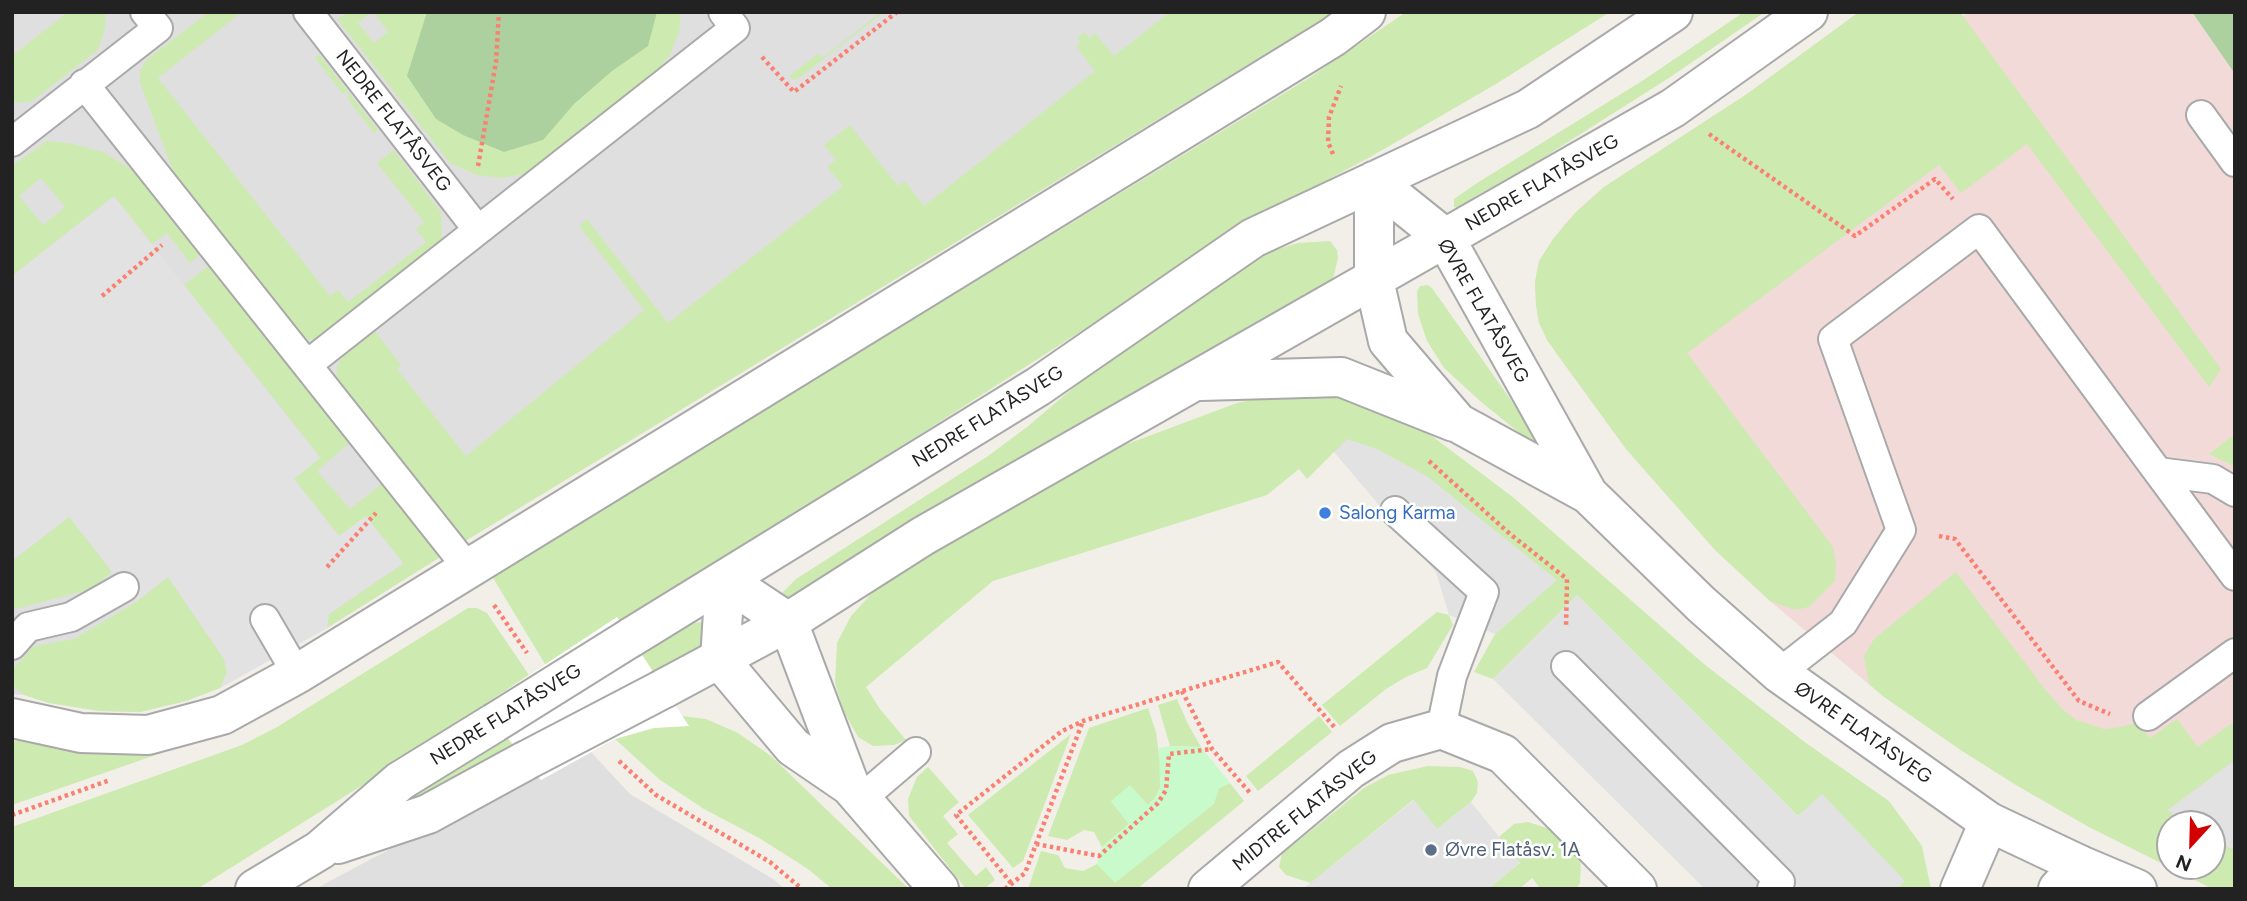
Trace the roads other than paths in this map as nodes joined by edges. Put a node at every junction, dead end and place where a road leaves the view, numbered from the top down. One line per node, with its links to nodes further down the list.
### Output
1 (308, 12): 12 (lane, NEDRE FLATÅSVEG)
2 (1366, 12): 22 (street)
3 (1673, 12): 11 (street, NEDRE FLATÅSVEG)
4 (1808, 12): 13 (street, NEDRE FLATÅSVEG)
5 (160, 17): 7 (lane)
6 (729, 20): 12 (lane)
7 (84, 84): 9 (lane); 15 (lane)
8 (2201, 115): 10 (lane)
9 (12, 142)
10 (2235, 162)
11 (1374, 181): 13 (street, ØVRE FLATÅSVEG); 14 (street, ØVRE FLATÅSVEG); 24 (street, NEDRE FLATÅSVEG)
12 (478, 230): 15 (lane)
13 (1445, 238): 14 (street, NEDRE FLATÅSVEG); 20 (street, ØVRE FLATÅSVEG)
14 (1374, 280): 16 (street, NEDRE FLATÅSVEG); 17 (street, ØVRE FLATÅSVEG)
15 (308, 364): 22 (lane)
16 (1195, 382): 17 (street, NEDRE FLATÅSVEG); 27 (street, NEDRE FLATÅSVEG)
17 (1458, 424): 20 (street, ØVRE FLATÅSVEG)
18 (2158, 471): 19 (lane); 23 (lane); 32 (lane)
19 (2235, 492)
20 (1588, 494): 32 (street, ØVRE FLATÅSVEG)
21 (1395, 511): 36 (lane)
22 (467, 567): 33 (street)
23 (2235, 576)
24 (725, 580): 27 (street); 30 (street); 40 (street, NEDRE FLATÅSVEG, bridge)
25 (124, 587): 28 (lane)
26 (265, 619): 33 (lane)
27 (788, 622): 30 (street, NEDRE FLATÅSVEG); 38 (street)
28 (12, 645)
29 (2235, 653): 34 (lane)
30 (720, 660): 38 (street); 40 (street, NEDRE FLATÅSVEG, bridge)
31 (1566, 666): 46 (lane)
32 (1779, 673): 39 (street, ØVRE FLATÅSVEG)
33 (297, 674): 35 (street)
34 (2148, 716)
35 (12, 718)
36 (1441, 729): 44 (street, MIDTRE FLATÅSVEG); 45 (street)
37 (916, 752): 38 (lane)
38 (855, 792): 43 (street)
39 (1989, 822): 41 (street, ØVRE FLATÅSVEG); 47 (street)
40 (320, 850): 42 (street, NEDRE FLATÅSVEG)
41 (2069, 877): 48 (street, ØVRE FLATÅSVEG)
42 (256, 889)
43 (939, 889)
44 (1208, 889)
45 (1637, 889)
46 (1772, 889)
47 (1960, 889)
48 (2137, 889)

